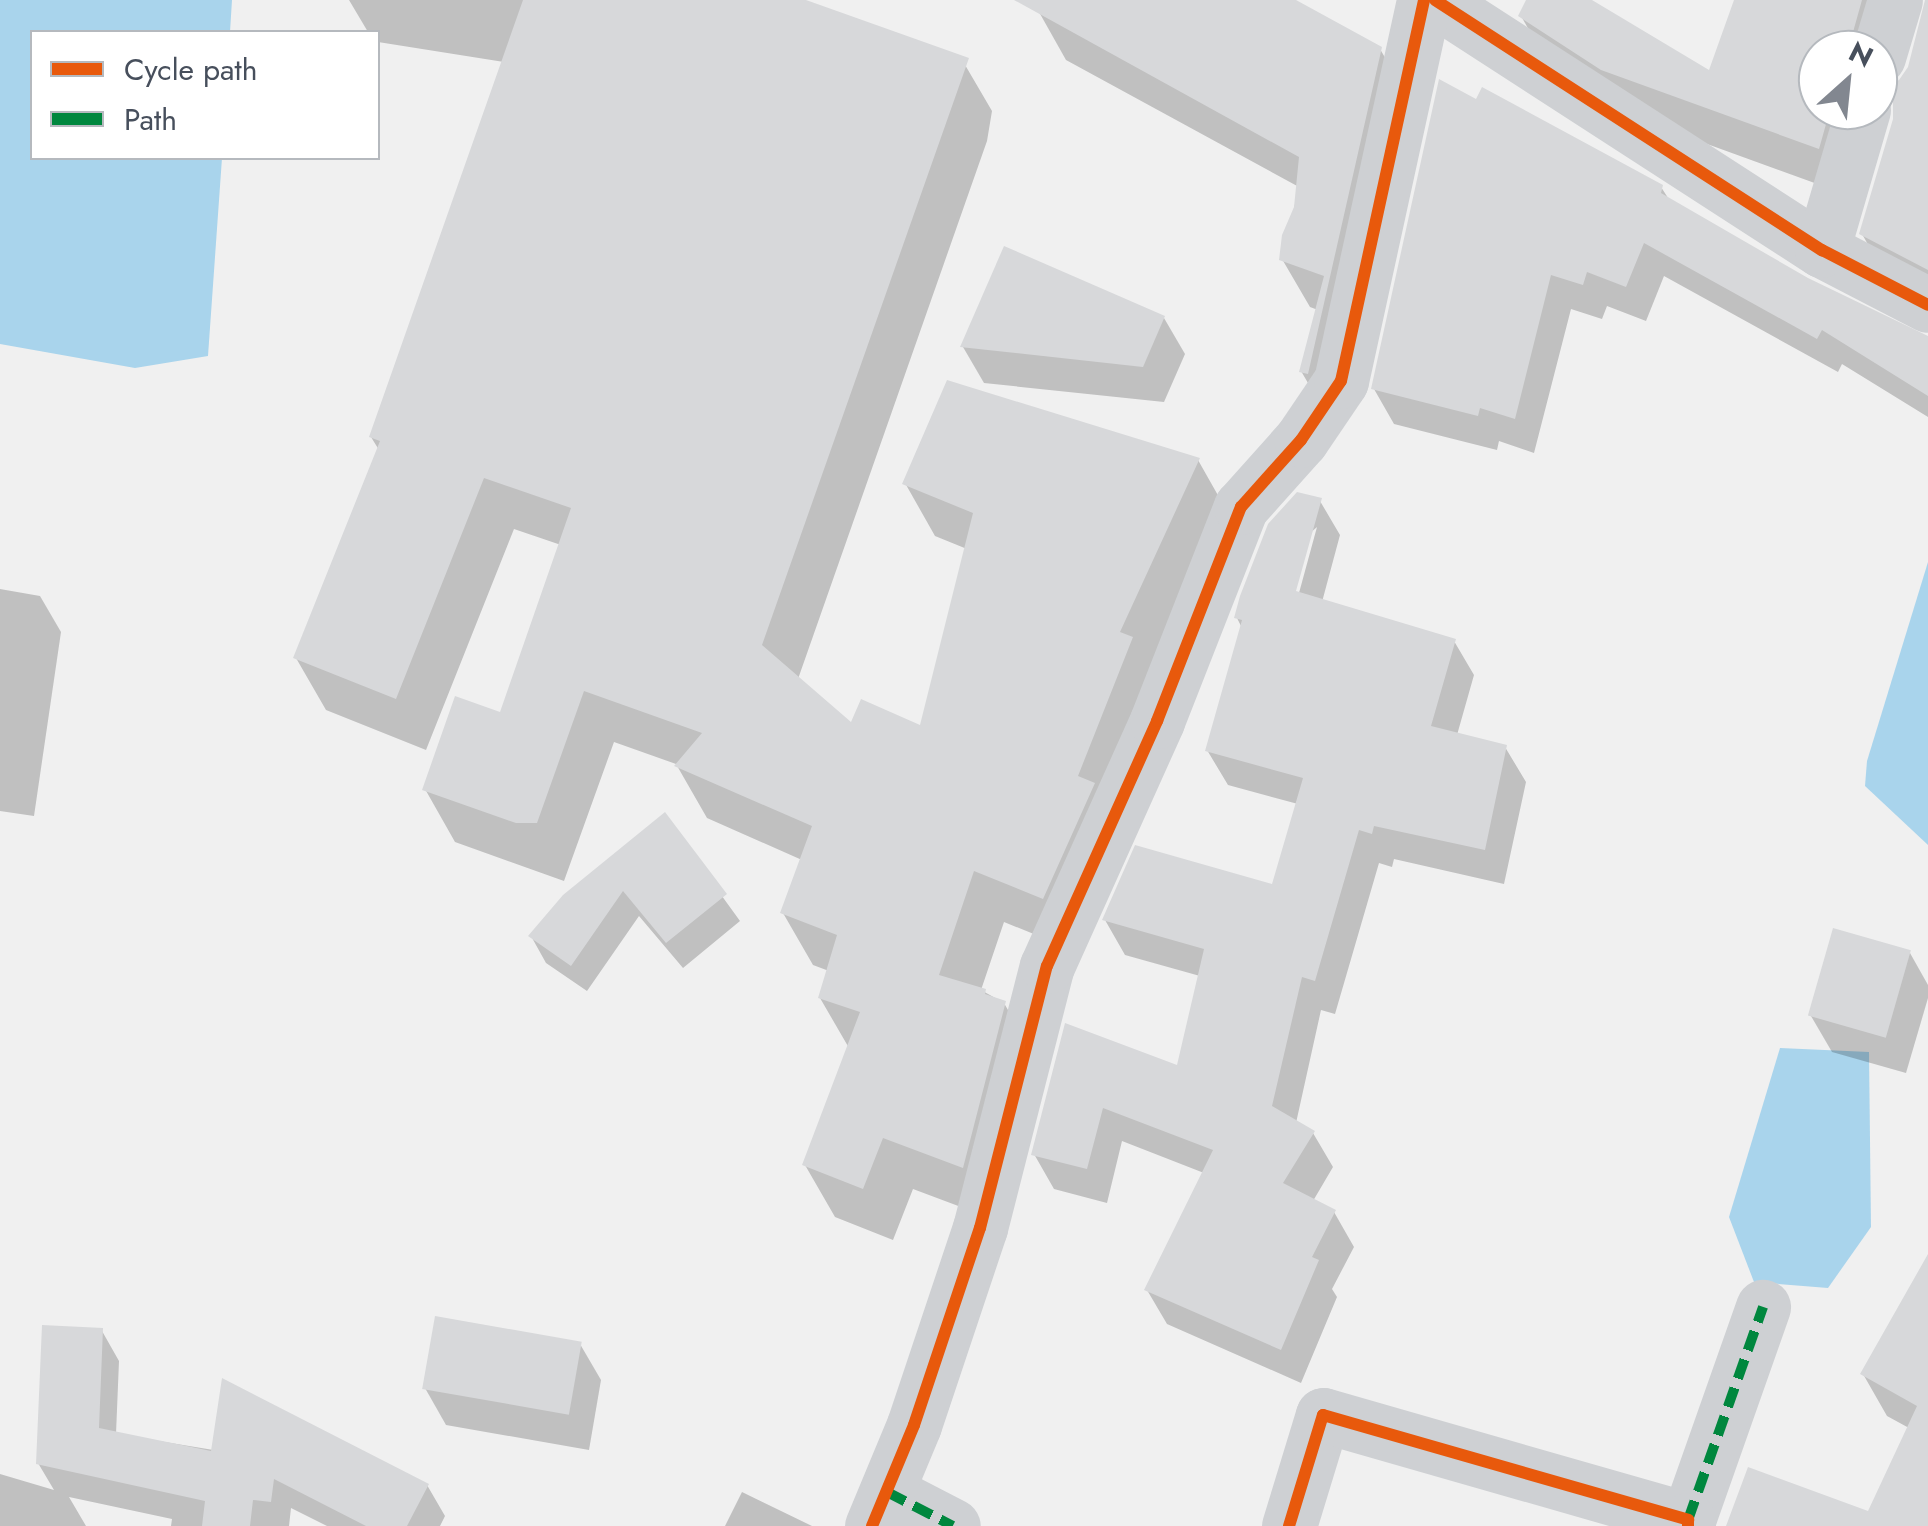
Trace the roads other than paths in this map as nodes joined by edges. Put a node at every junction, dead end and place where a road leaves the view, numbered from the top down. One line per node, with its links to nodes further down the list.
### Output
1 (1424, 0): 9 (street)
2 (1434, 0): 6 (street)
3 (1894, 0): 4 (street)
4 (1886, 30)
5 (1856, 130): 6 (street)
6 (1822, 250): 7 (street)
7 (1928, 305)
8 (1763, 1307): 10 (street)
9 (880, 1509): 11 (street)
10 (1688, 1523): 12 (street)
11 (953, 1526)
12 (1288, 1526)

